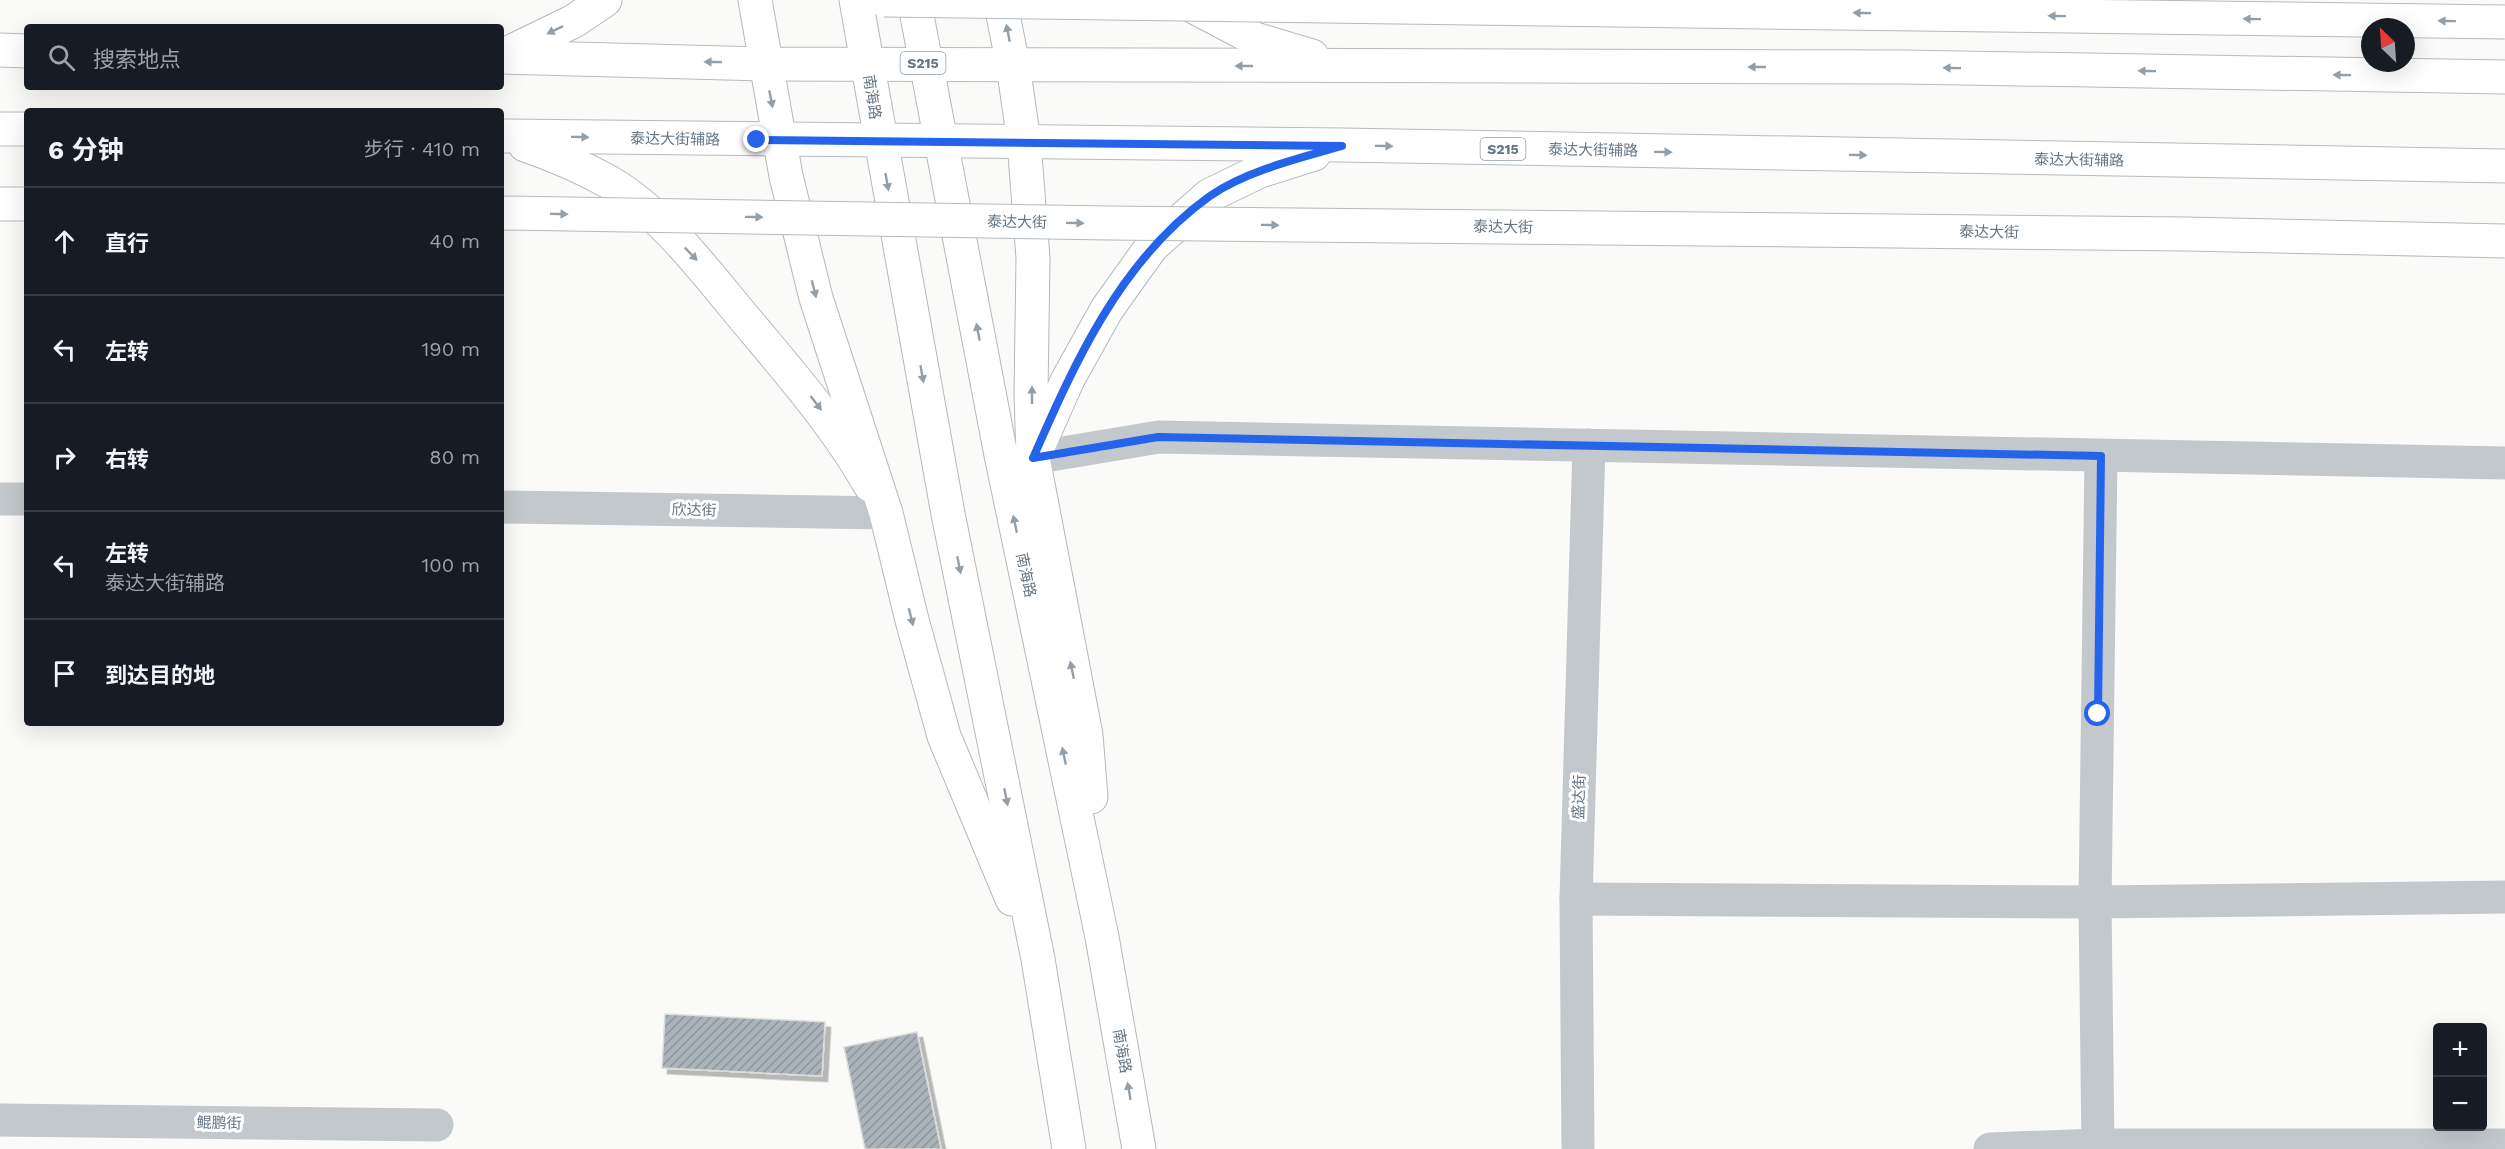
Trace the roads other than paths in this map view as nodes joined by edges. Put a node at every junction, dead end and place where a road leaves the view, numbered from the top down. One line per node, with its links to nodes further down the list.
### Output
1 (605, 0): 11 (main road, one-way to 11)
2 (754, 0): 15 (main road)
3 (855, 0): 13 (main road, 南海路)
4 (884, 0): 8 (main road, one-way to 4, bridge)
5 (914, 0): 14 (main road, 南海路)
6 (1000, 0): 16 (main road, one-way to 6)
7 (1181, 0): 17 (main road)
8 (2505, 22)
9 (0, 50): 10 (main road)
10 (24, 51)
11 (504, 56)
12 (504, 57): 15 (main road, S215, one-way to 12)
13 (867, 63): 14 (main road, S215); 15 (main road, S215); 24 (main road, 南海路)
14 (927, 63): 16 (main road, S215); 25 (main road, 南海路)
15 (764, 64): 23 (main road, one-way to 23)
16 (1013, 65): 17 (main road, S215, one-way to 16); 26 (main road)
17 (1345, 67): 18 (main road, S215, one-way to 17)
18 (2505, 77)
19 (0, 129): 20 (main road)
20 (24, 129)
21 (504, 136): 23 (main road, 泰达大街辅路 / S215, one-way to 23)
22 (504, 137): 40 (main road, one-way to 40)
23 (780, 141): 24 (main road, 泰达大街辅路 / S215); 40 (main road, one-way to 40)
24 (879, 141): 25 (main road, 泰达大街辅路 / S215); 45 (main road, 南海路, one-way to 45)
25 (942, 141): 26 (main road, 泰达大街辅路 / S215); 44 (main road, 南海路, one-way to 25)
26 (1024, 142): 27 (main road, 泰达大街辅路 / S215); 35 (main road, one-way to 26)
27 (1342, 146): 28 (main road, 泰达大街辅路 / S215, one-way to 28); 35 (main road)
28 (2505, 166)
29 (0, 204): 30 (main road)
30 (24, 204)
31 (504, 213): 32 (main road, 泰达大街, one-way to 32, bridge)
32 (2505, 241)
33 (1590, 445): 34 (street); 35 (street); 42 (street, 盛达街)
34 (2101, 456): 36 (street); 43 (street)
35 (1033, 458): 44 (main road, one-way to 35)
36 (2505, 463)
37 (0, 499): 38 (street)
38 (24, 500)
39 (504, 507): 40 (street, 欣达街)
40 (886, 513): 45 (main road, one-way to 45)
41 (2505, 897): 43 (street)
42 (1576, 899): 43 (street); 52 (street, 盛达街)
43 (2095, 902): 49 (street)
44 (1102, 937): 51 (main road, 南海路, one-way to 44)
45 (1038, 959): 50 (main road, 南海路)
46 (0, 1120): 47 (street, 鲲鹏街)
47 (437, 1125)
48 (2505, 1145): 49 (street)
49 (2098, 1147): 53 (street)
50 (1069, 1149)
51 (1139, 1149)
52 (1578, 1149)
53 (1990, 1149)

